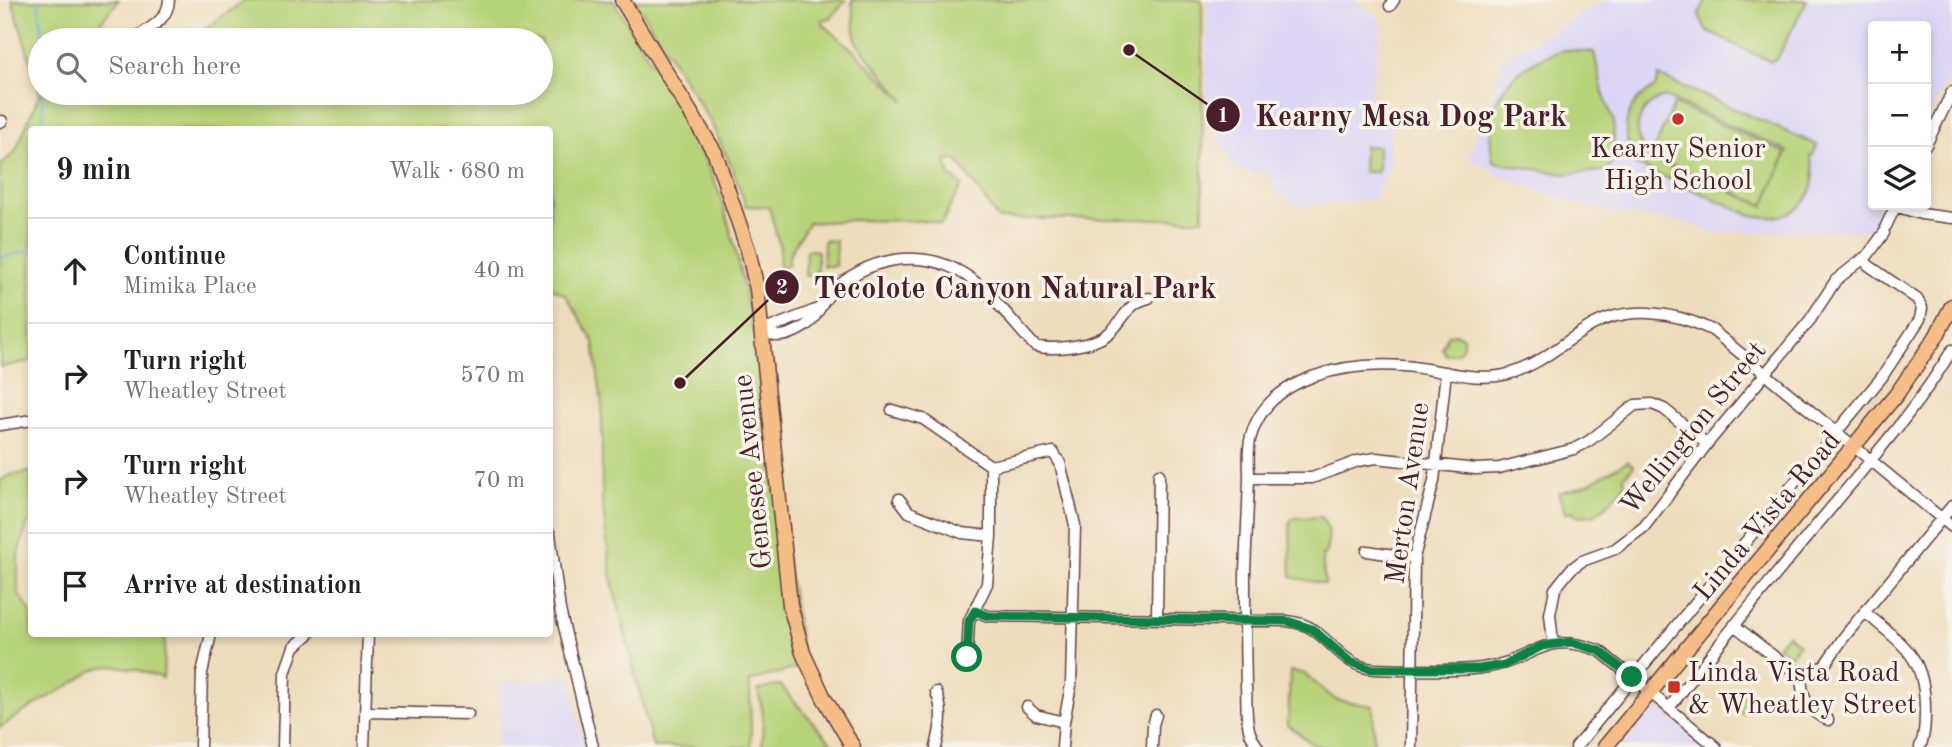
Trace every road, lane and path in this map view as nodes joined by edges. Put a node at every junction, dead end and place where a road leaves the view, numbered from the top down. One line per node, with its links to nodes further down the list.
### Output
1 (169, 0): 3 (street)
2 (622, 0): 12 (main road, Genesee Avenue)
3 (150, 28)
4 (1952, 92): 5 (street)
5 (1931, 135)
6 (1893, 210): 9 (street, Wellington Street)
7 (1909, 210): 8 (street)
8 (1952, 218)
9 (1864, 258): 15 (street, Wellington Street); 19 (street, Linda Vista Road)
10 (1149, 298): 12 (street)
11 (1952, 306): 21 (main road, Linda Vista Road)
12 (762, 331): 63 (main road, Genesee Avenue)
13 (1952, 350): 22 (street)
14 (1446, 372): 15 (street); 23 (street, Merton Avenue); 26 (street)
15 (1766, 373): 19 (street); 20 (street, Wellington Street)
16 (892, 410): 24 (street)
17 (28, 421): 18 (street)
18 (0, 425)
19 (1836, 432): 21 (street); 49 (street, Linda Vista Road)
20 (1707, 444): 23 (street); 45 (street, Wellington Street)
21 (1854, 447): 22 (street); 51 (main road, Linda Vista Road)
22 (1872, 461): 29 (street); 41 (street)
23 (1436, 464): 26 (street); 33 (street, Merton Avenue)
24 (991, 466): 31 (street); 38 (street)
25 (1158, 474): 39 (street)
26 (1249, 478): 40 (street)
27 (899, 499): 31 (street)
28 (1952, 506): 29 (street)
29 (1942, 518): 30 (street); 37 (street)
30 (1952, 527)
31 (991, 536): 36 (street)
32 (1367, 551): 33 (street)
33 (1414, 558): 47 (street, Merton Avenue)
34 (553, 580): 35 (street)
35 (555, 611): 62 (street)
36 (975, 611): 38 (street); 46 (street)
37 (1865, 612): 48 (street); 72 (street)
38 (1072, 617): 39 (street); 58 (street)
39 (1157, 617): 40 (street)
40 (1245, 619): 47 (street); 67 (street)
41 (1734, 625): 48 (street); 53 (street)
42 (210, 637): 59 (street)
43 (306, 637): 60 (street)
44 (369, 637): 54 (street)
45 (1553, 643): 47 (street); 49 (street)
46 (967, 657)
47 (1413, 669): 68 (street, Merton Avenue)
48 (1801, 672): 57 (street)
49 (1632, 677): 51 (street); 69 (street, Linda Vista Road)
50 (936, 692): 64 (street)
51 (1650, 692): 53 (street); 70 (main road, Linda Vista Road)
52 (1027, 707): 58 (street)
53 (1669, 708): 71 (street)
54 (365, 712): 55 (street); 61 (street)
55 (468, 714)
56 (1156, 715): 66 (street)
57 (1828, 720)
58 (1064, 722): 65 (street)
59 (200, 747)
60 (283, 747)
61 (364, 747)
62 (593, 747)
63 (853, 747)
64 (936, 747)
65 (1062, 747)
66 (1152, 747)
67 (1258, 747)
68 (1411, 747)
69 (1576, 747)
70 (1605, 747)
71 (1716, 747)
72 (1920, 747)

